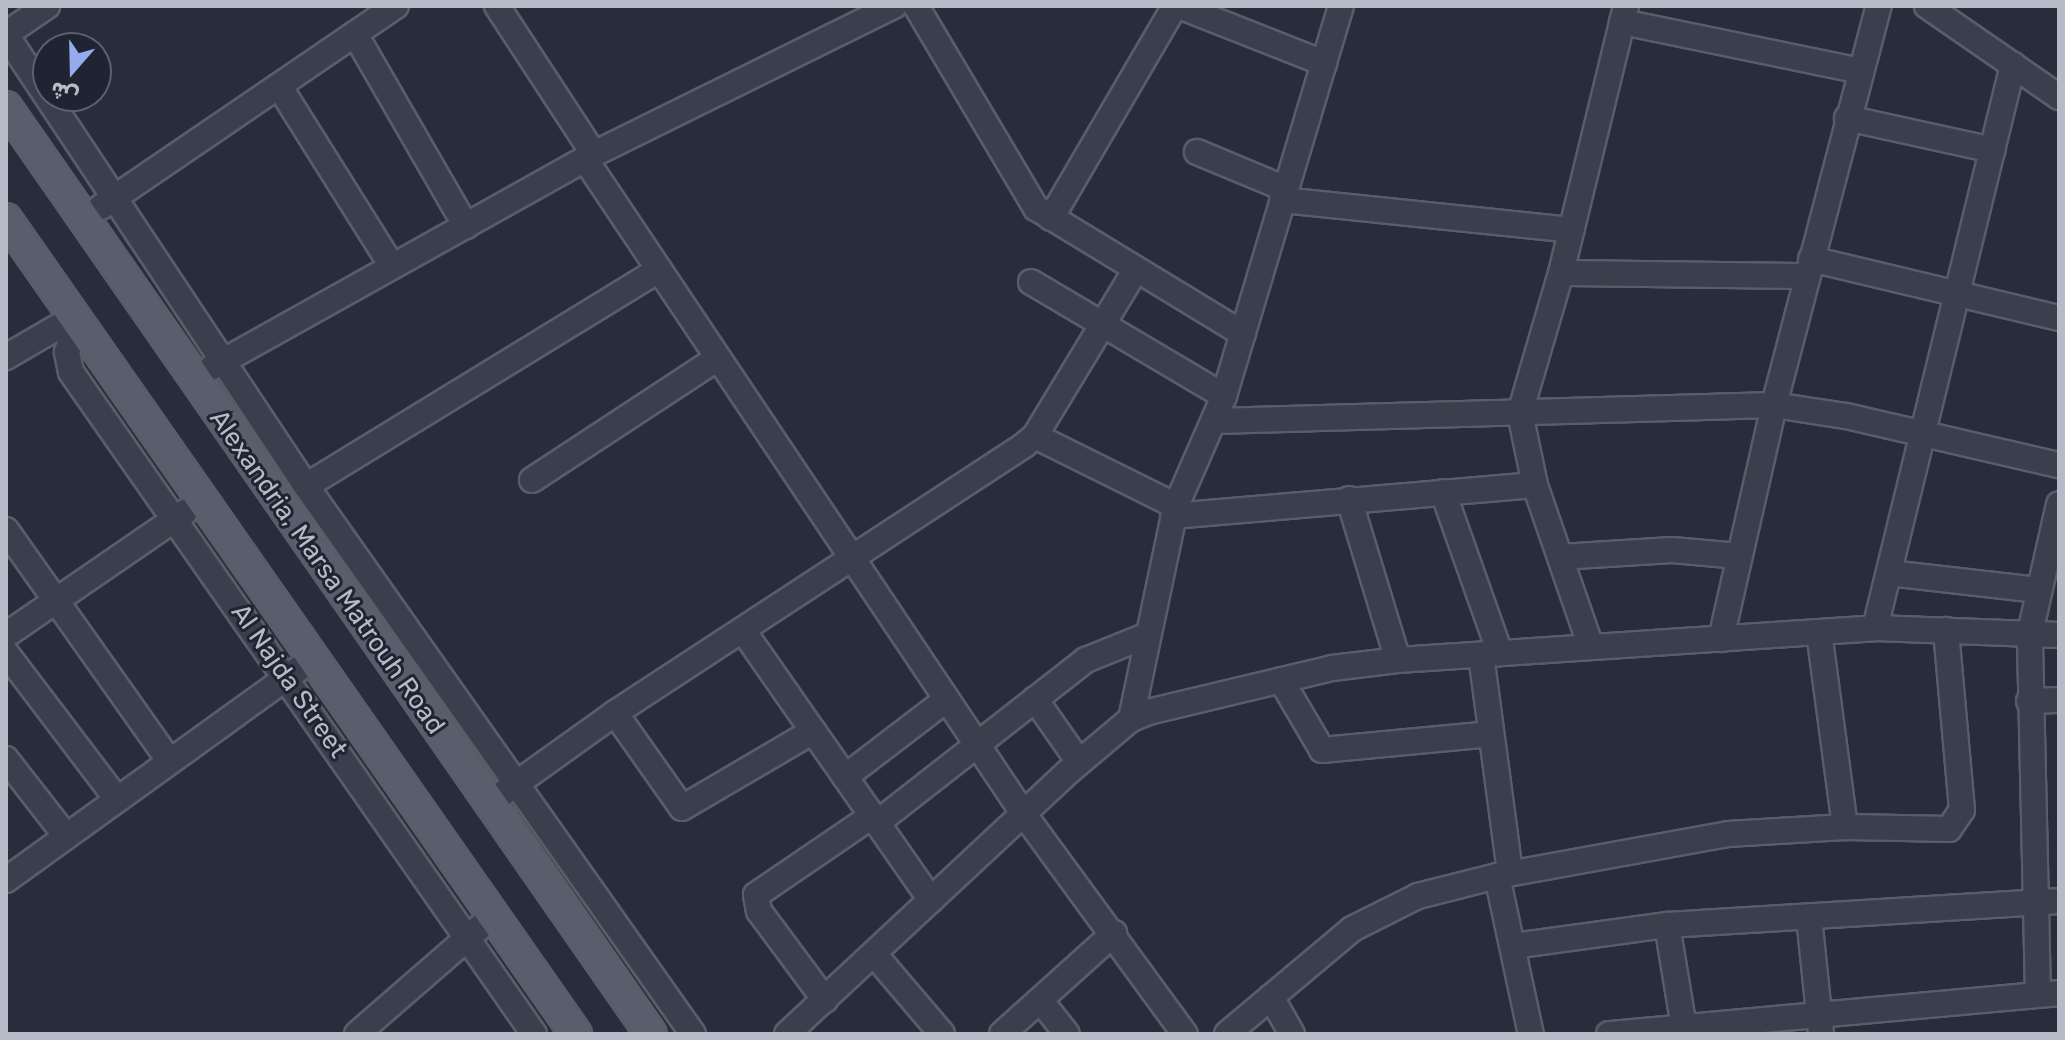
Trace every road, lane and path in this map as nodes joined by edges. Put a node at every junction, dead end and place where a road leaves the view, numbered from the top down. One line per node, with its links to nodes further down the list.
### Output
1 (47, 6): 12 (street)
2 (396, 6): 11 (street)
3 (894, 6): 22 (street)
4 (916, 6): 25 (street)
5 (1177, 6): 13 (street); 25 (street)
6 (1341, 6): 13 (street)
7 (1879, 6): 15 (street)
8 (1927, 6): 14 (street)
9 (500, 7): 22 (street)
10 (1624, 14): 15 (street); 29 (street)
11 (355, 34): 16 (street); 28 (street)
12 (6, 35): 24 (street)
13 (1324, 63): 23 (street)
14 (2013, 65): 17 (street); 20 (street)
15 (1860, 71): 19 (street)
16 (279, 86): 24 (street); 31 (street)
17 (2059, 97)
18 (6, 107): 27 (main road, Alexandria, Marsa Matrouh Road)
19 (1847, 118): 20 (street); 33 (street)
20 (1993, 150): 38 (street)
21 (1197, 152): 23 (street)
22 (589, 157): 28 (street); 35 (street)
23 (1284, 195): 29 (street); 42 (street)
24 (112, 199): 27 (street); 45 (street)
25 (1051, 218): 34 (street)
26 (6, 219): 32 (main road)
27 (82, 220): 46 (main road, Alexandria, Marsa Matrouh Road)
28 (466, 226): 31 (street)
29 (1571, 230): 36 (street)
30 (6, 252): 32 (street)
31 (392, 266): 45 (street)
32 (38, 268): 40 (main road)
33 (1808, 268): 36 (street); 38 (street); 48 (street)
34 (1136, 269): 41 (street); 42 (street)
35 (659, 270): 44 (street); 56 (street)
36 (1561, 273): 49 (street)
37 (1031, 282): 41 (street)
38 (1957, 295): 39 (street); 51 (street)
39 (2059, 318)
40 (75, 321): 43 (street); 59 (main road); 62 (street, Al Najda Street)
41 (1102, 327): 47 (street); 52 (street)
42 (1243, 334): 47 (street)
43 (6, 357)
44 (718, 358): 54 (street); 66 (street)
45 (222, 361): 46 (street); 56 (street)
46 (193, 378): 101 (main road, Alexandria, Marsa Matrouh Road)
47 (1224, 396): 50 (street)
48 (1774, 405): 49 (street); 51 (street); 64 (street)
49 (1520, 413): 50 (street); 55 (street)
50 (1216, 421): 61 (street)
51 (1924, 435): 53 (street); 67 (street)
52 (1035, 436): 61 (street); 66 (street)
53 (2059, 465)
54 (532, 480)
55 (1535, 485): 57 (street); 65 (street)
56 (306, 486): 99 (street)
57 (1443, 492): 58 (street); 81 (street)
58 (1349, 499): 61 (street); 83 (street)
59 (201, 502): 62 (street); 82 (main road)
60 (2059, 504): 68 (street)
61 (1175, 511): 76 (street)
62 (174, 520): 69 (street); 84 (street, Al Najda Street)
63 (6, 530): 69 (street)
64 (1739, 556): 65 (street); 78 (street)
65 (1560, 557): 79 (street)
66 (853, 559): 72 (street); 86 (street)
67 (1889, 573): 68 (street); 70 (street)
68 (2038, 590): 74 (street)
69 (56, 601): 75 (street); 96 (street)
70 (1875, 628): 71 (street); 73 (street)
71 (1946, 630): 74 (street); 104 (street)
72 (744, 632): 90 (street); 92 (street)
73 (1819, 632): 78 (street); 104 (street)
74 (2030, 633): 77 (street); 89 (street)
75 (6, 635)
76 (1148, 635): 87 (street); 91 (street)
77 (2059, 635)
78 (1721, 639): 79 (street)
79 (1591, 647): 81 (street)
80 (6, 653): 100 (street)
81 (1491, 654): 83 (street); 93 (street)
82 (312, 659): 84 (street); 110 (main road)
83 (1398, 660): 85 (street)
84 (286, 676): 96 (street); 114 (street, Al Najda Street)
85 (1281, 680): 91 (street); 93 (street)
86 (947, 699): 94 (street); 98 (street)
87 (1035, 699): 94 (street); 97 (street)
88 (2059, 700): 89 (street)
89 (2029, 701): 109 (street)
90 (615, 713): 92 (street); 99 (street)
91 (1131, 719): 97 (street)
92 (813, 731): 98 (street)
93 (1491, 734): 106 (street)
94 (977, 743): 102 (street); 103 (street)
95 (6, 759): 105 (street)
96 (168, 759): 100 (street)
97 (1079, 762): 102 (street)
98 (845, 777): 103 (street)
99 (516, 783): 101 (street); 127 (street)
100 (116, 798): 105 (street)
101 (488, 804): 126 (main road, Alexandria, Marsa Matrouh Road)
102 (1023, 813): 108 (street); 113 (street)
103 (874, 820): 108 (street); 119 (street)
104 (1845, 827): 106 (street)
105 (66, 836): 107 (street)
106 (1503, 874): 115 (street); 118 (street)
107 (6, 880)
108 (931, 900): 116 (street)
109 (2047, 902): 111 (street); 117 (street)
110 (494, 915): 114 (street); 125 (main road)
111 (1809, 917): 112 (street); 121 (street)
112 (1667, 925): 115 (street); 122 (street)
113 (1114, 933): 120 (street); 132 (street)
114 (468, 938): 123 (street); 124 (street, Al Najda Street)
115 (1513, 946): 135 (street)
116 (874, 954): 119 (street); 129 (street)
117 (2049, 994): 121 (street)
118 (1271, 997): 133 (street); 134 (street)
119 (825, 1000): 128 (street)
120 (1040, 1000): 130 (street); 131 (street)
121 (1820, 1023): 122 (street)
122 (1684, 1029): 136 (street)
123 (357, 1034)
124 (534, 1034)
125 (576, 1034)
126 (651, 1034)
127 (693, 1034)
128 (787, 1034)
129 (942, 1034)
130 (1002, 1034)
131 (1067, 1034)
132 (1185, 1034)
133 (1227, 1034)
134 (1292, 1034)
135 (1531, 1034)
136 (1609, 1034)

